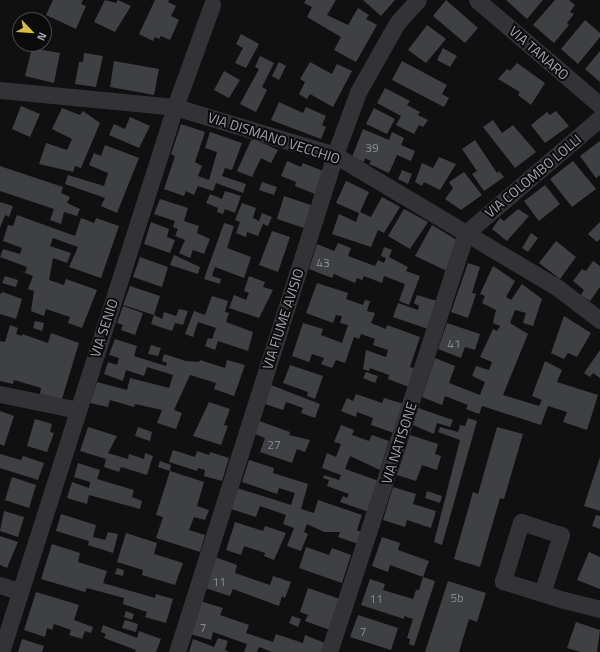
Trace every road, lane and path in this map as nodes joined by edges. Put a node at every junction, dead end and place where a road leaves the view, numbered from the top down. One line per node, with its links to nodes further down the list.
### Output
1 (418, 0): 8 (street, VIA FIUME AVISIO)
2 (477, 0): 5 (street, VIA TANARO)
3 (212, 6): 6 (street, VIA SENIO)
4 (1, 92): 6 (street, VIA DISMANO VECCHIO)
5 (600, 105)
6 (175, 107): 8 (street, VIA DISMANO VECCHIO); 12 (street, VIA SENIO)
7 (600, 118): 9 (street, VIA COLOMBO LOLLI)
8 (335, 155): 9 (street, VIA DISMANO VECCHIO); 18 (street, VIA FIUME AVISIO)
9 (466, 233): 10 (street, VIA DISMANO VECCHIO); 19 (street, VIA NATISONE)
10 (600, 319)
11 (0, 394): 12 (street)
12 (78, 410): 14 (street, VIA SENIO)
13 (0, 585): 14 (street)
14 (19, 591): 17 (street, VIA SENIO)
15 (542, 593): 16 (street)
16 (600, 609)
17 (1, 652)
18 (177, 652)
19 (329, 652)

